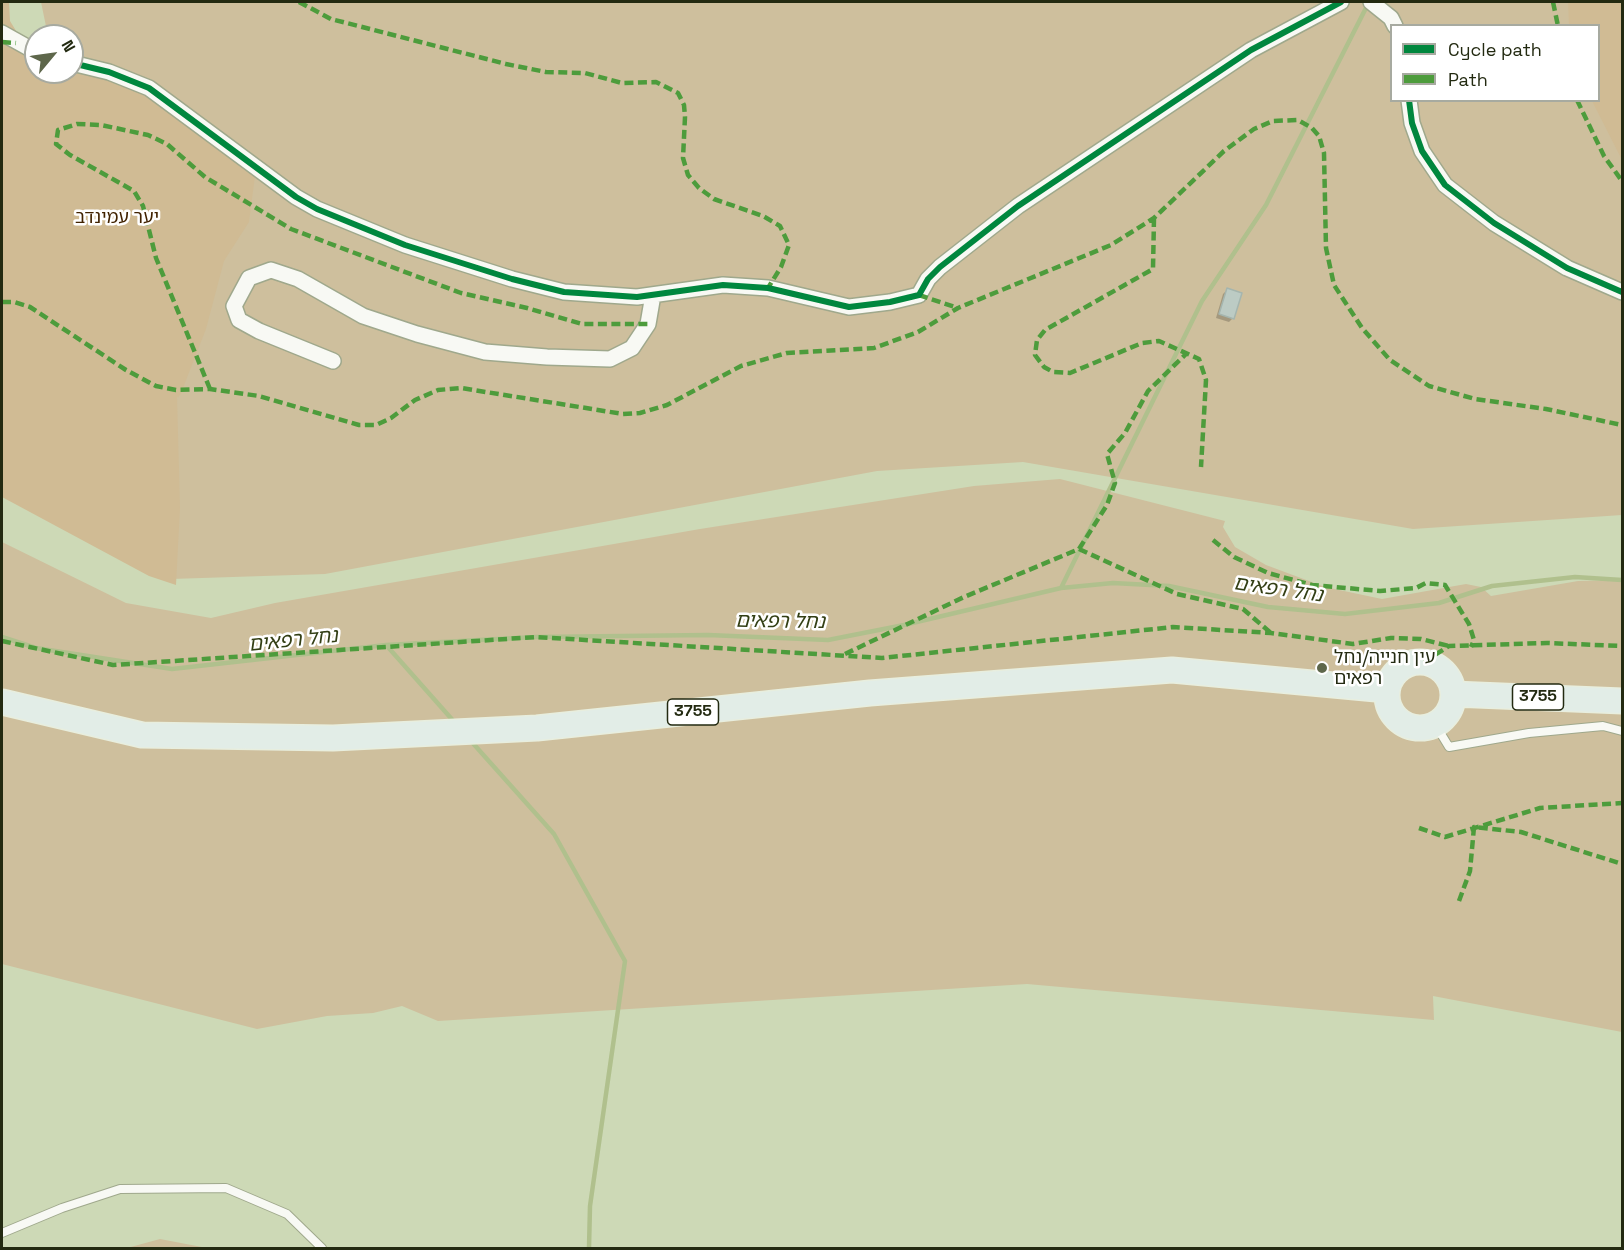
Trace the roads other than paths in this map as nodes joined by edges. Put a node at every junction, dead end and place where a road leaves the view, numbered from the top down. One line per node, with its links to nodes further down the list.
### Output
1 (1341, 2): 9 (street)
2 (1371, 2): 3 (street)
3 (1394, 24)
4 (2, 33): 5 (street)
5 (24, 45)
6 (84, 66): 9 (street)
7 (1409, 102): 8 (street)
8 (1623, 292)
9 (654, 295): 10 (street)
10 (333, 361)
11 (1387, 690): 12 (main road); 14 (main road, 3755); 15 (main road)
12 (1453, 694): 13 (main road, 3755); 15 (main road)
13 (1623, 701)
14 (2, 702)
15 (1435, 724): 16 (lane)
16 (1623, 731)
17 (2, 1233): 18 (lane)
18 (322, 1248)

